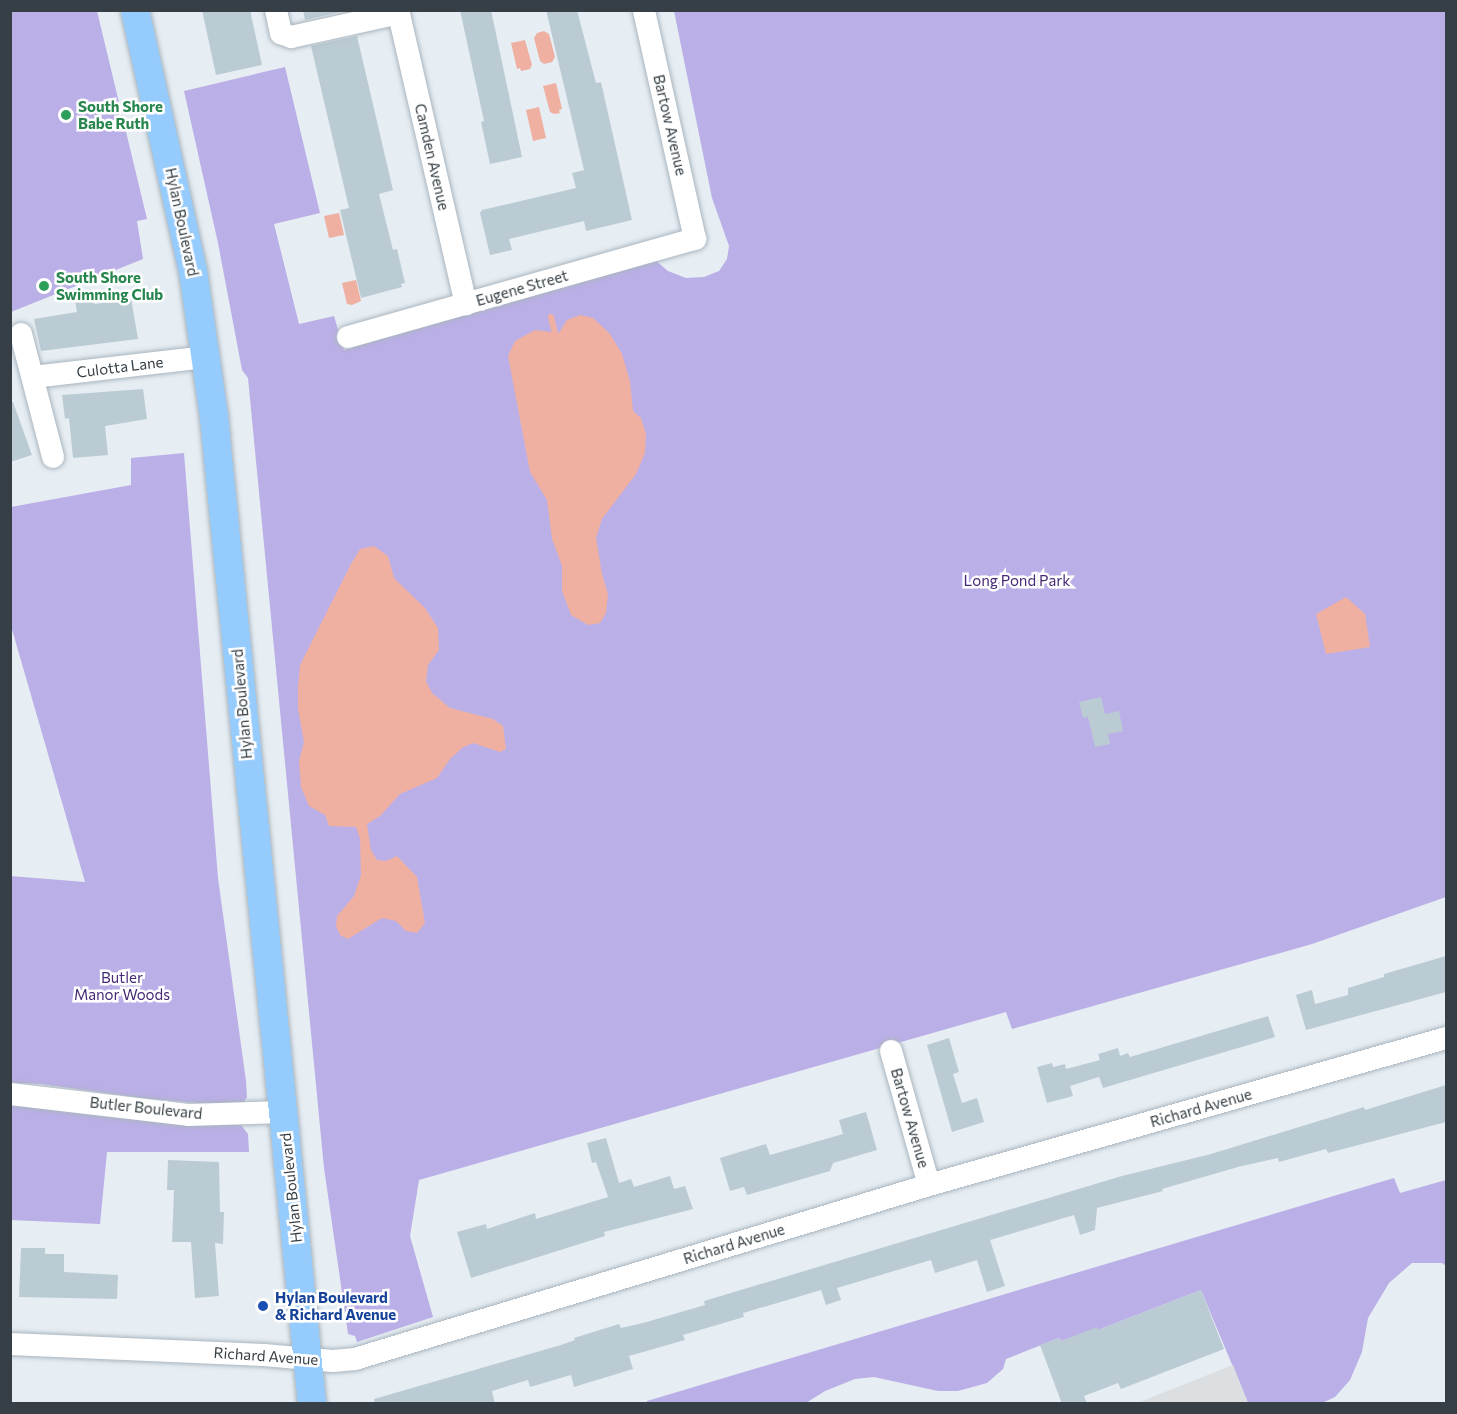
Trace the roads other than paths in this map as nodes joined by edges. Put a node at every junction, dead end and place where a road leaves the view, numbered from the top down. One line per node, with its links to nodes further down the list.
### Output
1 (135, 10): 9 (main road, Hylan Boulevard)
2 (276, 10): 4 (street)
3 (644, 10): 5 (street, Bartow Avenue)
4 (399, 12): 6 (street, Camden Avenue)
5 (695, 239): 6 (street, Eugene Street)
6 (466, 304): 8 (street, Eugene Street)
7 (21, 334): 10 (street)
8 (348, 337)
9 (207, 357): 10 (street, Culotta Lane); 15 (main road, Hylan Boulevard)
10 (33, 377): 11 (street)
11 (53, 458)
12 (1446, 1038): 16 (street, Richard Avenue)
13 (891, 1051): 16 (street, Bartow Avenue)
14 (10, 1094): 15 (street, Butler Boulevard)
15 (283, 1112): 18 (main road, Hylan Boulevard)
16 (929, 1185): 18 (street, Richard Avenue)
17 (10, 1344): 18 (street, Richard Avenue)
18 (307, 1359): 19 (main road, Hylan Boulevard)
19 (312, 1404)

